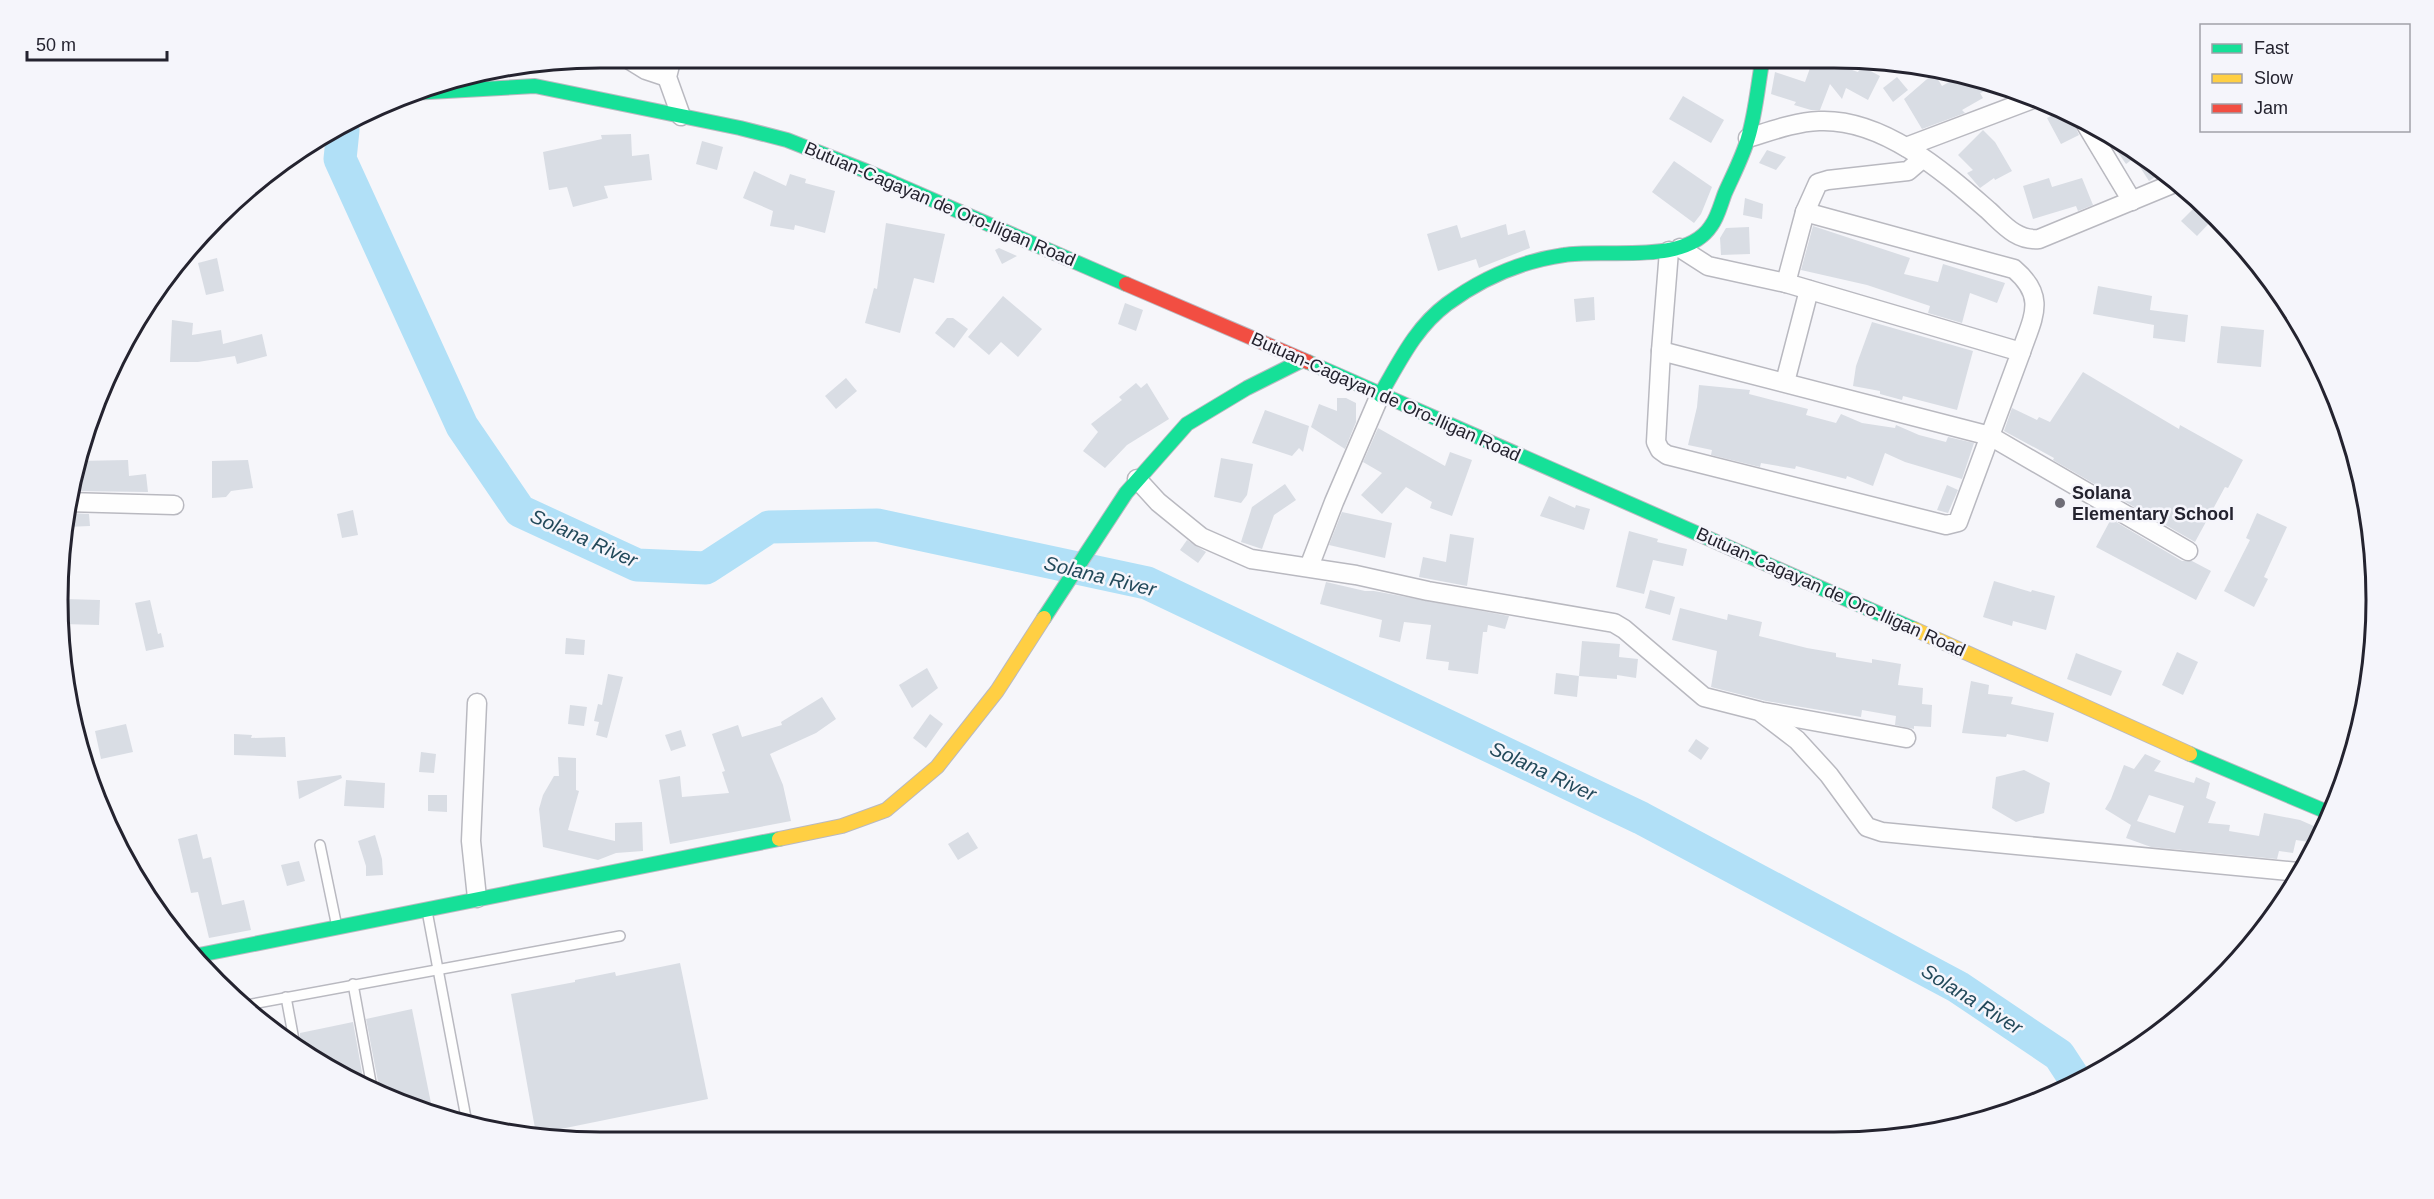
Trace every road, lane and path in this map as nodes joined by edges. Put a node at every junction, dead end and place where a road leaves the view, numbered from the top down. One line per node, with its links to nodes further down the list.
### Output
1 (643, 68): 4 (street)
2 (669, 68): 4 (street)
3 (1761, 68): 9 (main road)
4 (667, 77): 7 (street)
5 (445, 91): 7 (main road, Butuan-Cagayan de Oro-Iligan Road)
6 (2023, 103): 10 (street)
7 (681, 116): 20 (main road, Butuan-Cagayan de Oro-Iligan Road)
8 (2092, 135): 13 (street)
9 (1748, 138): 10 (street); 15 (main road)
10 (1906, 147): 11 (street)
11 (1922, 159): 13 (street); 14 (street)
12 (2168, 185): 13 (street)
13 (2132, 201)
14 (1805, 212): 16 (street); 19 (street)
15 (1675, 249): 16 (street); 18 (street); 22 (main road)
16 (1786, 283): 17 (street)
17 (1809, 290): 19 (street); 21 (street)
18 (1661, 351): 21 (street); 23 (street)
19 (2020, 352): 23 (street)
20 (1303, 360): 22 (main road, Butuan-Cagayan de Oro-Iligan Road); 24 (main road)
21 (1785, 381): 23 (street)
22 (1380, 395): 28 (street); 32 (main road, Butuan-Cagayan de Oro-Iligan Road)
23 (1990, 436): 27 (street)
24 (1132, 486): 28 (street); 35 (main road)
25 (77, 502): 26 (street)
26 (174, 505)
27 (2188, 551)
28 (1309, 567): 30 (street)
29 (477, 703): 35 (street)
30 (1759, 711): 31 (street); 34 (street)
31 (1905, 738)
32 (2323, 810)
33 (320, 845): 37 (lane)
34 (2292, 871)
35 (477, 898): 36 (main road)
36 (427, 908): 37 (main road); 40 (lane)
37 (337, 927): 39 (main road)
38 (620, 936): 40 (lane)
39 (204, 954)
40 (437, 971): 41 (lane); 46 (lane)
41 (353, 984): 42 (lane); 45 (lane)
42 (286, 997): 43 (lane); 44 (lane)
43 (254, 1003)
44 (293, 1034)
45 (371, 1080)
46 (465, 1114)

